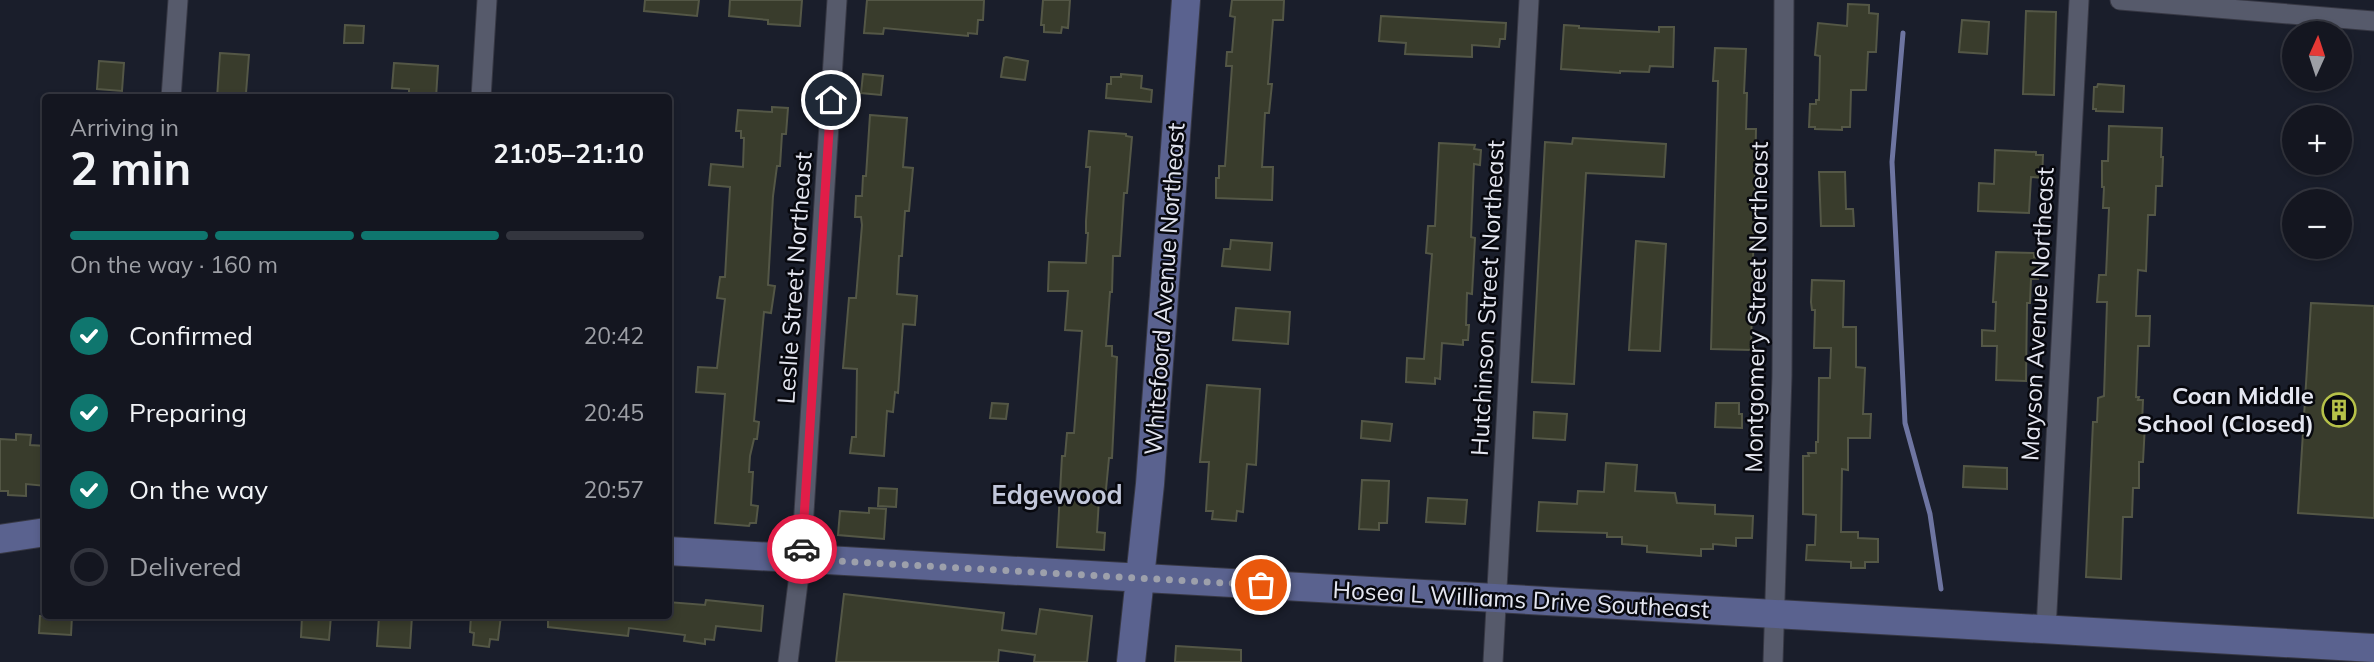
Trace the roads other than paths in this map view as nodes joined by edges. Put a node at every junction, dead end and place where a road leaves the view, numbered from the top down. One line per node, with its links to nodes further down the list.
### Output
1 (178, 0): 10 (street)
2 (487, 0): 11 (street)
3 (837, 0): 15 (street, Leslie Street Northeast)
4 (1186, 0): 16 (street, Whitefoord Avenue Northeast)
5 (1529, 0): 17 (street, Hutchinson Street Northeast)
6 (1784, 0): 18 (street, Montgomery Street Northeast)
7 (2078, 0): 19 (street, Mayson Avenue Northeast)
8 (2120, 0): 9 (street)
9 (2374, 21)
10 (171, 94)
11 (481, 94)
12 (42, 533): 13 (street)
13 (0, 539)
14 (672, 551): 15 (street, Hosea L Williams Drive Southeast)
15 (802, 559): 16 (street, Hosea L Williams Drive Southeast); 22 (street, Leslie Street Northeast)
16 (1141, 578): 17 (street, Hosea L Williams Drive Southeast); 23 (street, Whitefoord Avenue Northeast)
17 (1497, 598): 18 (street, Hosea L Williams Drive Southeast); 24 (street, Hutchinson Street Northeast)
18 (1774, 614): 19 (street, Hosea L Williams Drive Southeast); 25 (street, Montgomery Street Northeast)
19 (2046, 630): 21 (street, Hosea L Williams Drive Southeast)
20 (2374, 648): 21 (street, Hosea L Williams Drive Southeast)
21 (2327, 654)
22 (788, 662)
23 (1131, 662)
24 (1493, 662)
25 (1773, 662)

